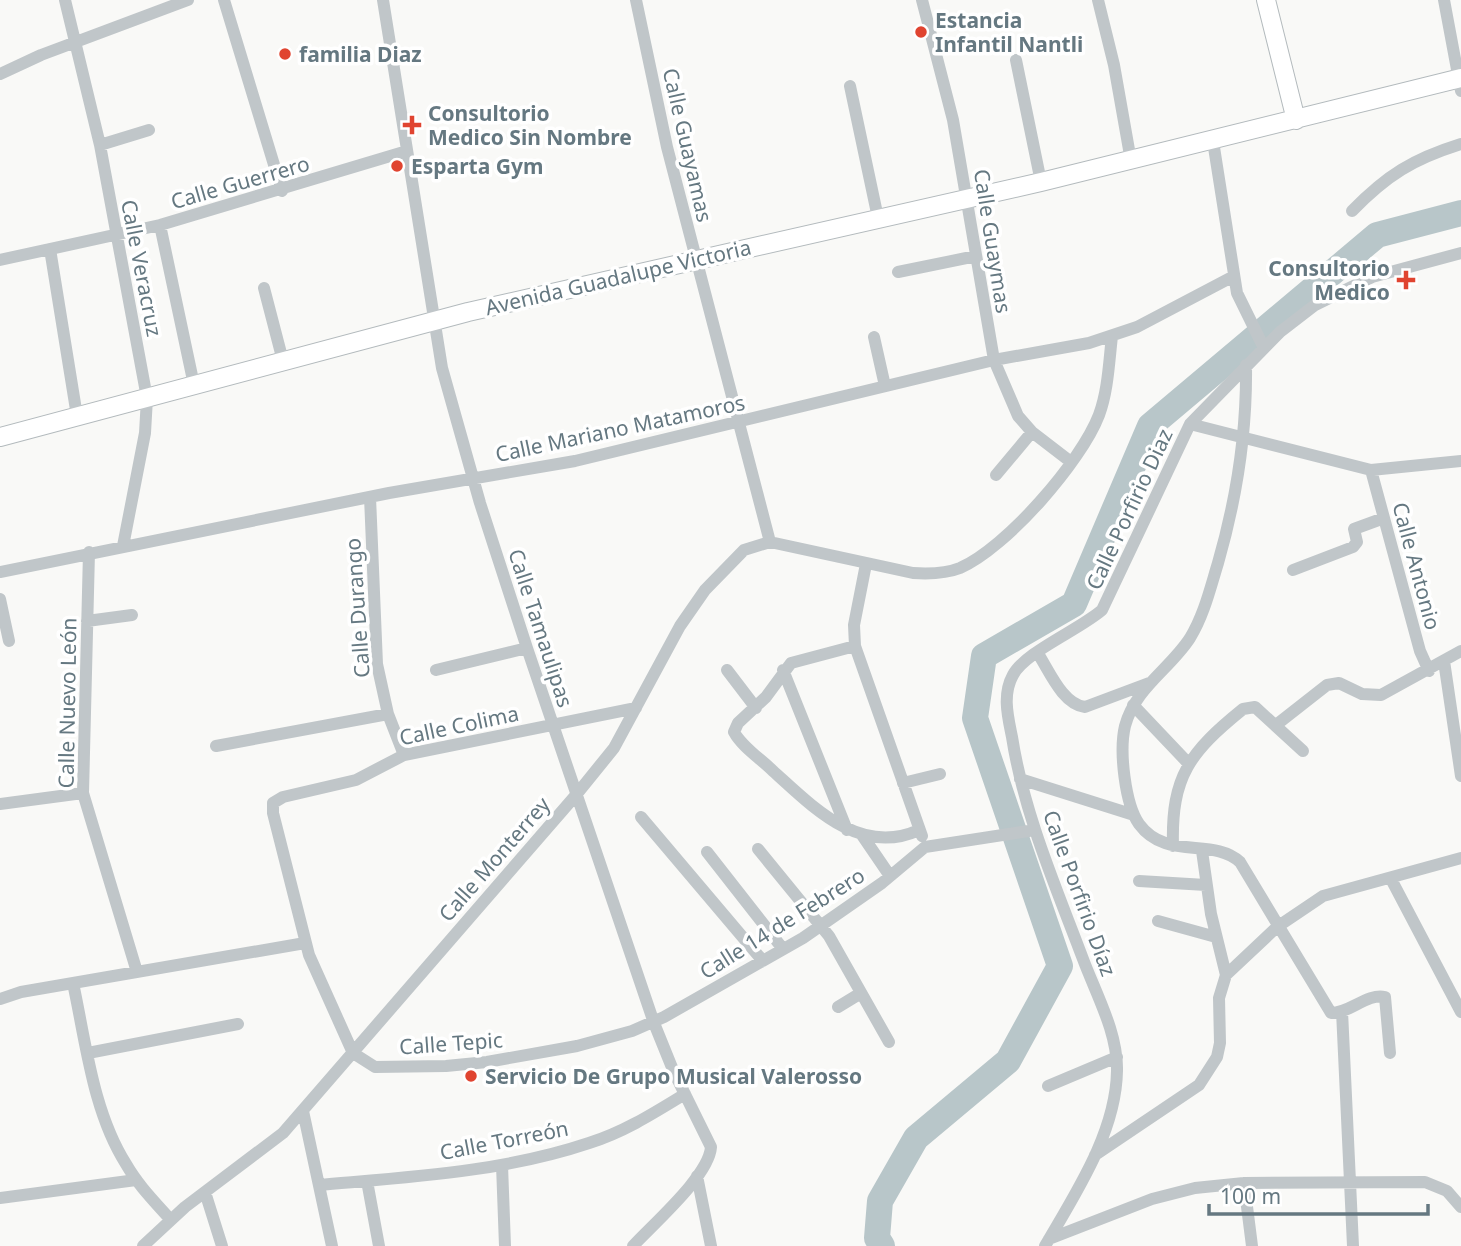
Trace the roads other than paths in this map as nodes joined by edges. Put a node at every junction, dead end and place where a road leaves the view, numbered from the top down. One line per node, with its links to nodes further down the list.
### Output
1 (65, 0): 10 (street, Calle Veracruz)
2 (188, 0): 10 (street)
3 (224, 0): 23 (street)
4 (383, 0): 20 (street, Calle Tamaulipas)
5 (636, 0): 32 (street, Calle Guayamas)
6 (922, 0): 24 (street, Calle Guaymas)
7 (1098, 0): 21 (street)
8 (1266, 0): 15 (main road)
9 (1444, 0): 13 (street)
10 (75, 42): 12 (street); 19 (street, Calle Veracruz)
11 (1016, 60): 22 (street)
12 (0, 74)
13 (1460, 83): 15 (main road, Avenida Guadalupe Victoria)
14 (850, 86): 26 (street)
15 (1296, 120): 17 (main road, Avenida Guadalupe Victoria)
16 (149, 130): 19 (street)
17 (1213, 141): 21 (main road, Avenida Guadalupe Victoria); 35 (street)
18 (1461, 144): 25 (street)
19 (100, 145): 28 (street, Calle Veracruz)
20 (407, 151): 23 (street, Calle Guerrero); 37 (street, Calle Tamaulipas)
21 (1131, 161): 22 (main road, Avenida Guadalupe Victoria)
22 (1041, 182): 24 (main road, Avenida Guadalupe Victoria)
23 (282, 191): 27 (street, Calle Guerrero)
24 (969, 199): 26 (main road, Avenida Guadalupe Victoria); 31 (street, Calle Guaymas)
25 (1352, 211)
26 (878, 218): 32 (main road, Avenida Guadalupe Victoria)
27 (160, 225): 28 (street, Calle Guerrero); 44 (street)
28 (115, 237): 29 (street, Calle Guerrero); 46 (street, Calle Veracruz)
29 (50, 249): 33 (street, Calle Guerrero); 47 (street)
30 (1461, 253): 40 (street, Calle Porfirio Diaz)
31 (976, 256): 34 (street); 41 (street, Calle Guaymas)
32 (695, 258): 37 (main road, Avenida Guadalupe Victoria); 48 (street, Calle Guayamas)
33 (0, 260)
34 (898, 272)
35 (1234, 276): 38 (street, Calle Mariano Matamoros); 40 (street)
36 (264, 288): 42 (street)
37 (432, 321): 42 (main road, Avenida Guadalupe Victoria); 57 (street, Calle Tamaulipas)
38 (1112, 336): 41 (street, Calle Mariano Matamoros); 54 (street)
39 (874, 337): 45 (street)
40 (1262, 346): 43 (street, Calle Porfirio Diaz)
41 (994, 360): 45 (street, Calle Mariano Matamoros); 50 (street, Calle Guaymas)
42 (283, 361): 44 (main road, Avenida Guadalupe Victoria)
43 (1246, 365): 49 (street, Calle Porfirio Diaz); 52 (street)
44 (194, 385): 46 (main road, Avenida Guadalupe Victoria)
45 (885, 386): 48 (street, Calle Mariano Matamoros)
46 (147, 398): 47 (main road, Avenida Guadalupe Victoria); 61 (street, Calle Veracruz)
47 (77, 416): 51 (main road, Avenida Guadalupe Victoria)
48 (740, 422): 57 (street, Calle Mariano Matamoros); 60 (street, Calle Guayamas)
49 (1190, 424): 52 (street); 73 (street, Calle Porfirio Diaz)
50 (1032, 432): 54 (street, Calle Guaymas); 56 (street)
51 (0, 437)
52 (1245, 439): 55 (street); 79 (street)
53 (1461, 461): 55 (street)
54 (1071, 462): 63 (street)
55 (1371, 470): 59 (street, Calle Antonio)
56 (996, 475)
57 (473, 479): 58 (street, Calle Mariano Matamoros); 71 (street, Calle Tamaulipas)
58 (369, 497): 61 (street, Calle Mariano Matamoros); 83 (street, Calle Durango)
59 (1384, 518): 64 (street); 78 (street, Calle Antonio)
60 (770, 542): 63 (street); 81 (street, Calle Monterrey)
61 (123, 546): 62 (street, Calle Mariano Matamoros)
62 (89, 552): 65 (street, Calle Mariano Matamoros); 68 (street, Calle Nuevo León)
63 (866, 564): 70 (street)
64 (1293, 570)
65 (0, 572)
66 (0, 598): 69 (street)
67 (132, 615): 68 (street)
68 (87, 621): 94 (street, Calle Nuevo León)
69 (9, 641)
70 (855, 646): 77 (street); 93 (street)
71 (527, 648): 75 (street); 85 (street, Calle Tamaulipas)
72 (1461, 651): 74 (street)
73 (1037, 652): 79 (street); 92 (street, Calle Porfirio Díaz)
74 (1444, 661): 78 (street); 91 (street)
75 (436, 670)
76 (727, 670): 82 (street)
77 (783, 670): 82 (street); 99 (street)
78 (1429, 671): 84 (street)
79 (1150, 682): 80 (street)
80 (1133, 705): 89 (street); 97 (street)
81 (636, 708): 85 (street, Calle Colima); 95 (street, Calle Monterrey)
82 (756, 708): 99 (street)
83 (388, 713): 86 (street); 88 (street, Calle Durango)
84 (1276, 724): 87 (street); 89 (street)
85 (553, 725): 88 (street, Calle Colima); 95 (street, Calle Tamaulipas)
86 (216, 746)
87 (1303, 751)
88 (404, 755): 117 (street, Calle Colima)
89 (1188, 764): 103 (street)
90 (940, 774): 93 (street)
91 (1461, 776)
92 (1020, 779): 97 (street); 101 (street, Calle Porfirio Díaz)
93 (903, 783): 100 (street)
94 (83, 793): 96 (street); 120 (street, Calle Nuevo León)
95 (576, 794): 128 (street, Calle Tamaulipas); 132 (street, Calle Monterrey)
96 (0, 804)
97 (1134, 815): 103 (street)
98 (641, 817): 119 (street)
99 (847, 830): 102 (street)
100 (919, 830): 102 (street); 104 (street)
101 (1035, 830): 104 (street); 134 (street, Calle Porfirio Díaz)
102 (862, 835): 109 (street)
103 (1173, 846): 106 (street)
104 (925, 847): 109 (street, Calle 14 de Febrero)
105 (758, 849): 114 (street)
106 (1202, 851): 112 (street); 115 (street)
107 (707, 852): 118 (street)
108 (1461, 858): 110 (street)
109 (890, 876): 114 (street, Calle 14 de Febrero)
110 (1391, 879): 115 (street); 127 (street)
111 (1139, 881): 112 (street)
112 (1206, 885): 116 (street)
113 (1157, 921): 116 (street)
114 (820, 925): 118 (street, Calle 14 de Febrero); 123 (street)
115 (1277, 928): 121 (street); 126 (street)
116 (1216, 937): 121 (street)
117 (305, 943): 120 (street); 132 (street)
118 (783, 949): 119 (street, Calle 14 de Febrero)
119 (763, 961): 128 (street, Calle 14 de Febrero)
120 (137, 972): 122 (street)
121 (1226, 975): 138 (street)
122 (73, 983): 124 (street); 131 (street)
123 (862, 993): 125 (street); 130 (street)
124 (2, 995)
125 (838, 1007)
126 (1342, 1012): 133 (street); 143 (street)
127 (1461, 1012)
128 (654, 1023): 132 (street, Calle Tepic); 136 (street, Calle Tamaulipas)
129 (238, 1024): 131 (street)
130 (889, 1042)
131 (88, 1053): 141 (street)
132 (354, 1053): 137 (street, Calle Monterrey)
133 (1390, 1053)
134 (1117, 1056): 135 (street); 138 (street, Calle Porfirio Díaz)
135 (1048, 1086)
136 (685, 1094): 139 (street, Calle Torreón); 140 (street, Calle Tamaulipas)
137 (303, 1111): 145 (street); 146 (street, Calle Monterrey)
138 (1095, 1155): 150 (street, Calle Porfirio Díaz)
139 (502, 1165): 142 (street, Calle Torreón); 155 (street)
140 (697, 1176): 156 (street); 157 (street)
141 (136, 1180): 147 (street); 149 (street)
142 (367, 1181): 145 (street, Calle Torreón); 154 (street)
143 (1351, 1182): 144 (street); 148 (street); 159 (street)
144 (1244, 1183): 150 (street); 158 (street)
145 (319, 1185): 153 (street)
146 (205, 1192): 149 (street, Calle Monterrey); 152 (street)
147 (0, 1198)
148 (1461, 1207)
149 (170, 1219): 151 (street, Calle Monterrey)
150 (1047, 1243)
151 (143, 1246)
152 (222, 1246)
153 (332, 1246)
154 (379, 1246)
155 (505, 1246)
156 (633, 1246)
157 (711, 1246)
158 (1252, 1246)
159 (1353, 1246)

